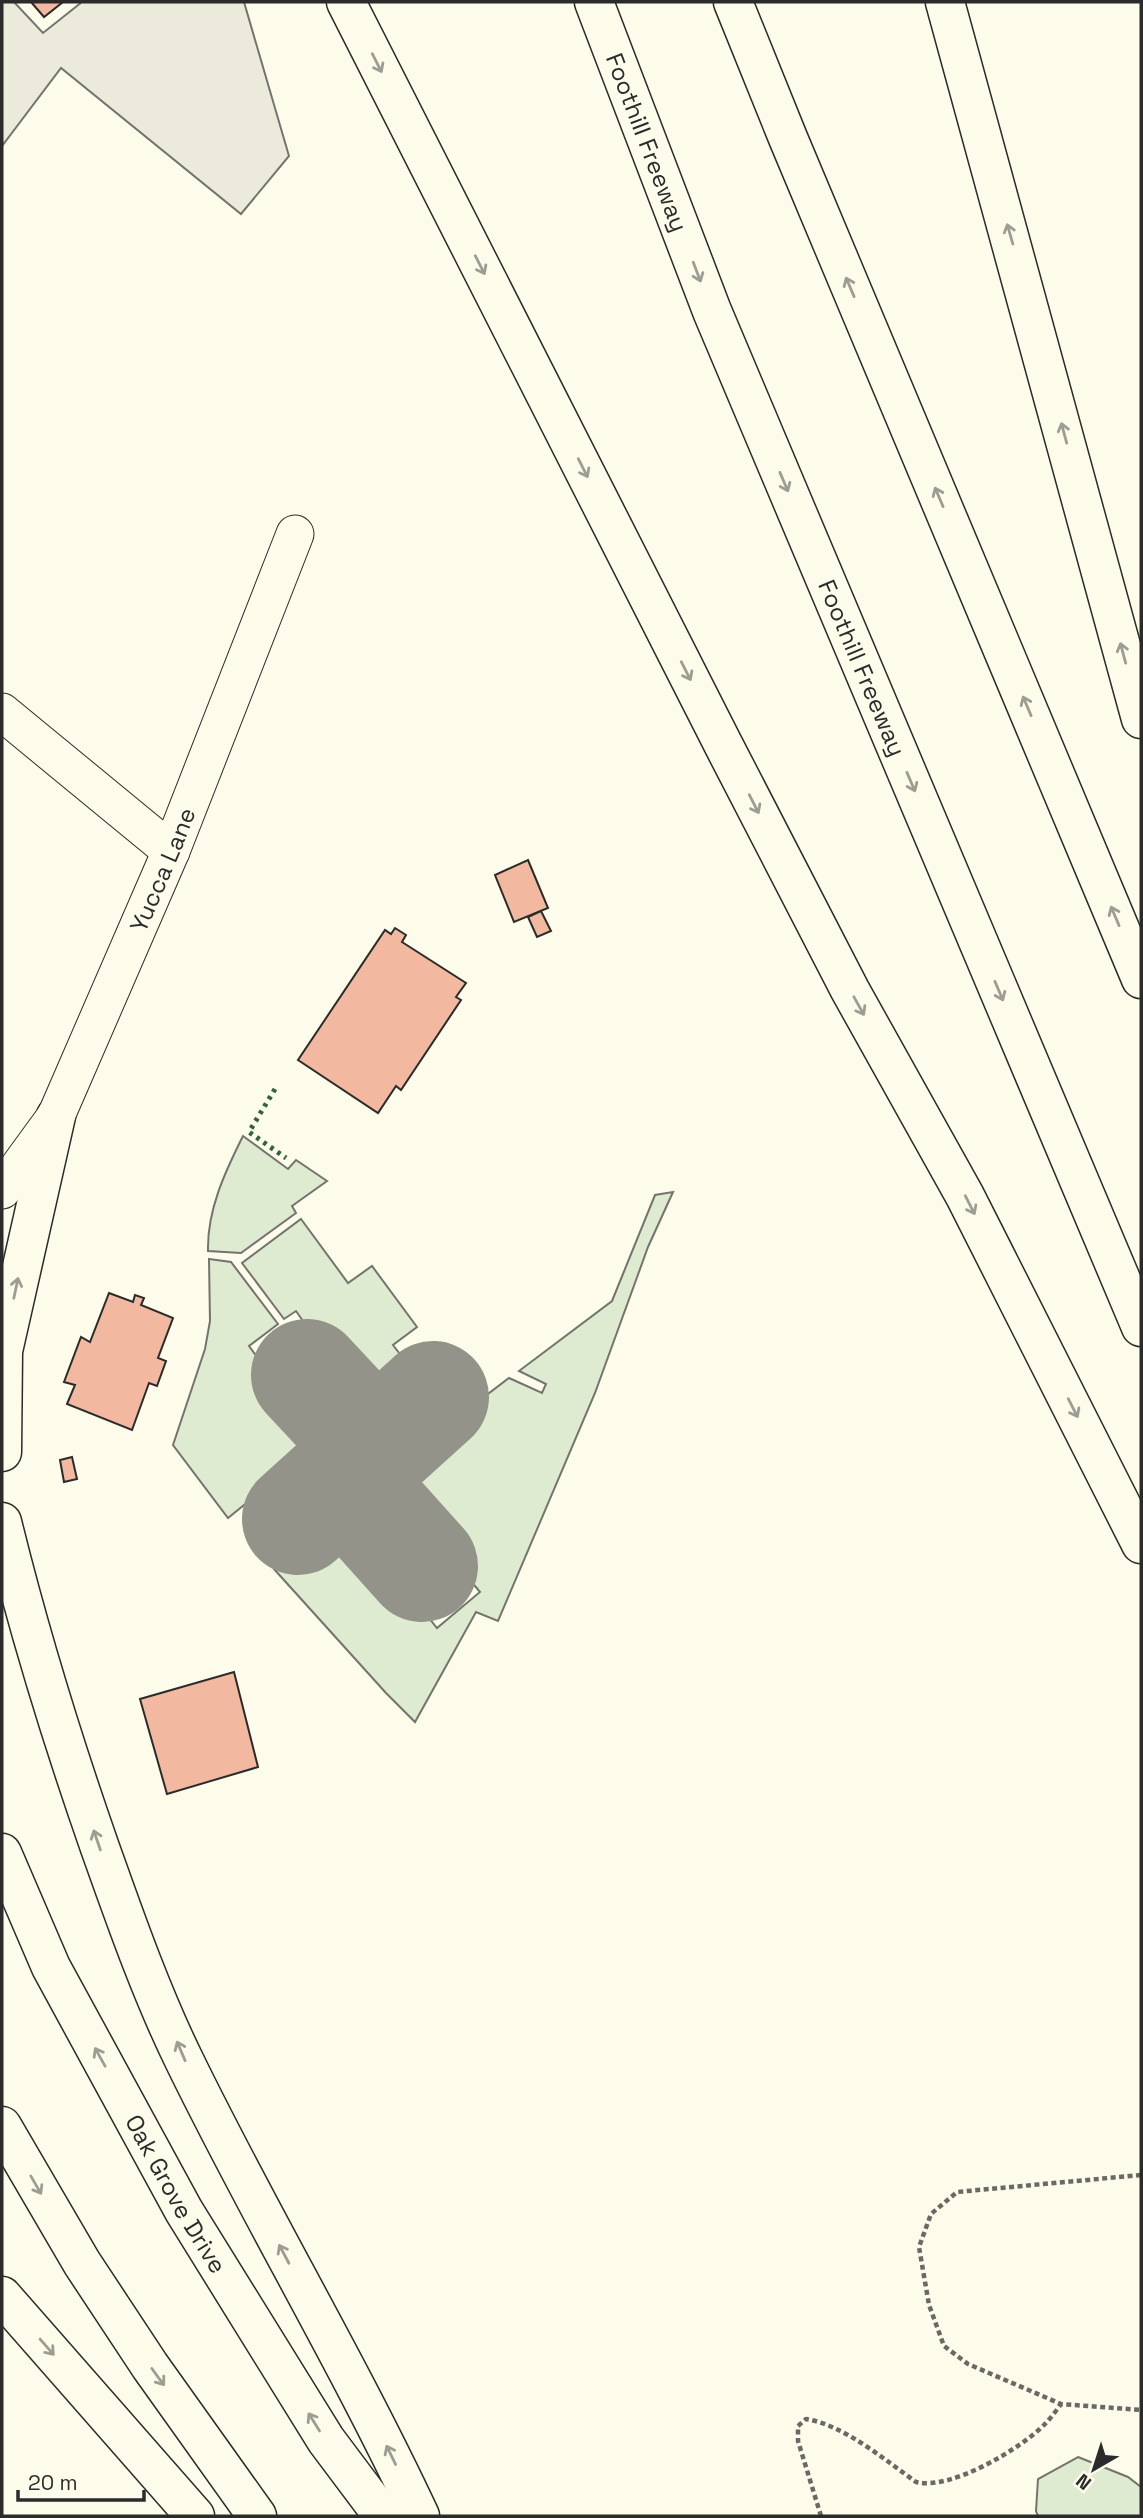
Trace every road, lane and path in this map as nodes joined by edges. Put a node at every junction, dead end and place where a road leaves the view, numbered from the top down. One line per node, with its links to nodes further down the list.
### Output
1 (346, 2): 15 (main road, one-way to 15)
2 (594, 2): 12 (main road, Foothill Freeway, one-way to 12)
3 (733, 2): 9 (main road, one-way to 3)
4 (945, 2): 7 (main road, one-way to 4)
5 (295, 534): 8 (street, Yucca Lane)
6 (2, 712): 8 (street)
7 (1141, 719)
8 (172, 851): 10 (street, Yucca Lane)
9 (1141, 979)
10 (56, 1116): 11 (street, Yucca Lane); 13 (main road, one-way to 10)
11 (2, 1190)
12 (1141, 1327)
13 (2, 1452)
14 (2, 1522): 25 (main road, one-way to 14)
15 (1141, 1544)
16 (2, 1853): 24 (main road, Oak Grove Drive, one-way to 16)
17 (2, 2126): 23 (main road, one-way to 23)
18 (1141, 2175): 20 (path)
19 (2, 2296): 22 (main road, one-way to 22)
20 (1061, 2403): 21 (path); 26 (path)
21 (1141, 2410)
22 (195, 2516)
23 (257, 2516)
24 (383, 2516)
25 (421, 2516)
26 (821, 2516)

